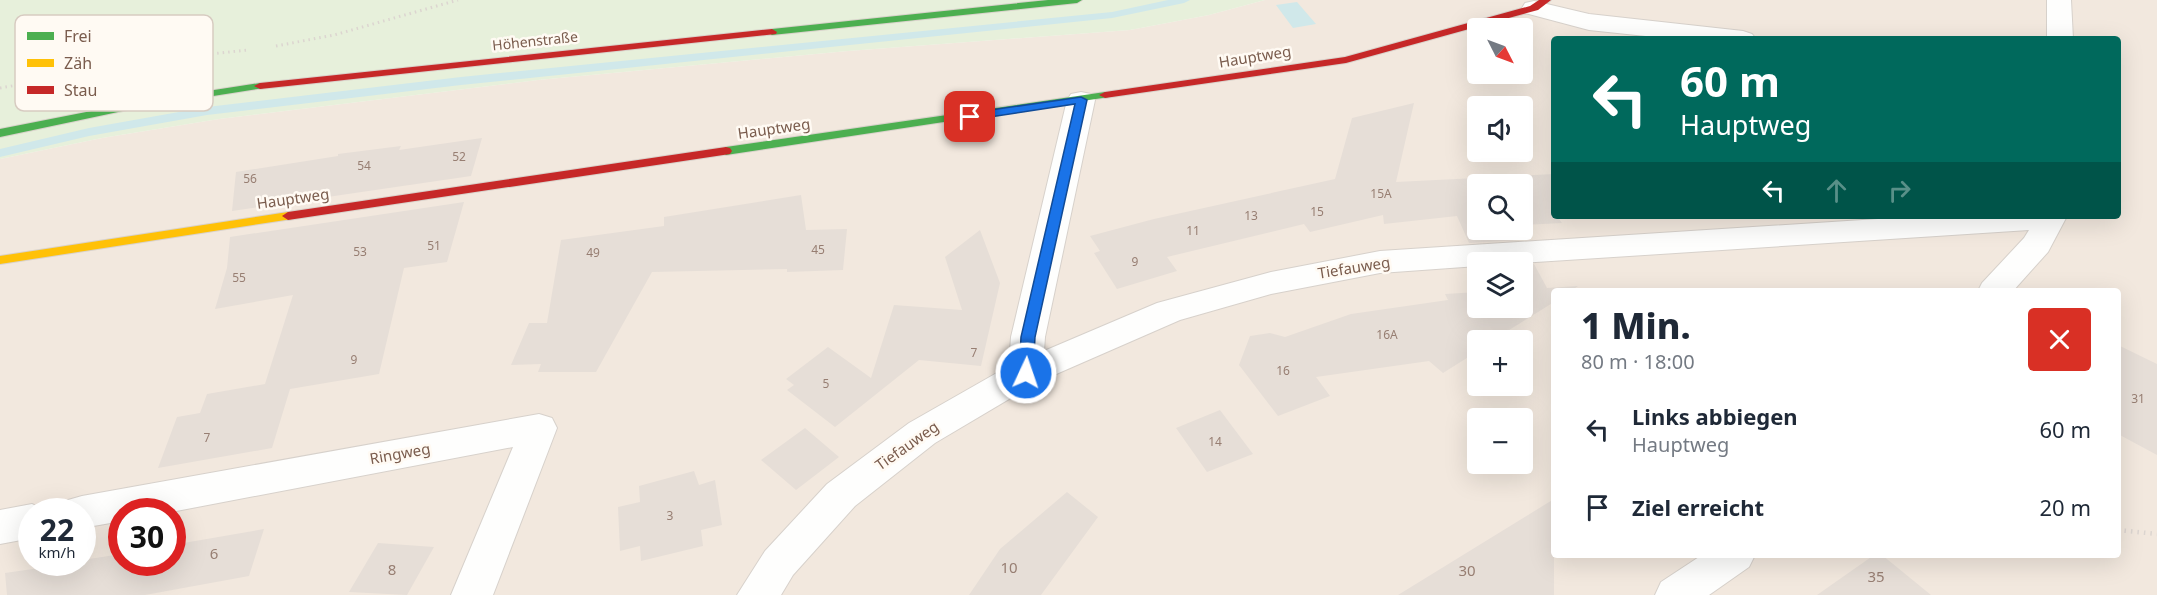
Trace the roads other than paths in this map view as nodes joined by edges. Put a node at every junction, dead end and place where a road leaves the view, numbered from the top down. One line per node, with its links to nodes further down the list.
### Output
1 (1077, 0): 6 (street, Höhenstraße)
2 (2059, 0): 5 (street)
3 (1540, 4): 4 (street); 7 (street, Hauptweg)
4 (1716, 36)
5 (2060, 36)
6 (213, 93)
7 (1081, 100): 12 (street, Hauptweg); 14 (street)
8 (108, 111): 9 (street, Höhenstraße)
9 (0, 133)
10 (2021, 219): 14 (street, Tiefauweg)
11 (2050, 219): 13 (street)
12 (0, 260)
13 (1998, 288)
14 (1026, 373): 20 (street, Tiefauweg)
15 (96, 509): 19 (street, Ringweg)
16 (18, 524): 17 (street)
17 (0, 527)
18 (1731, 558): 21 (street)
19 (472, 595)
20 (758, 595)
21 (1676, 595)

